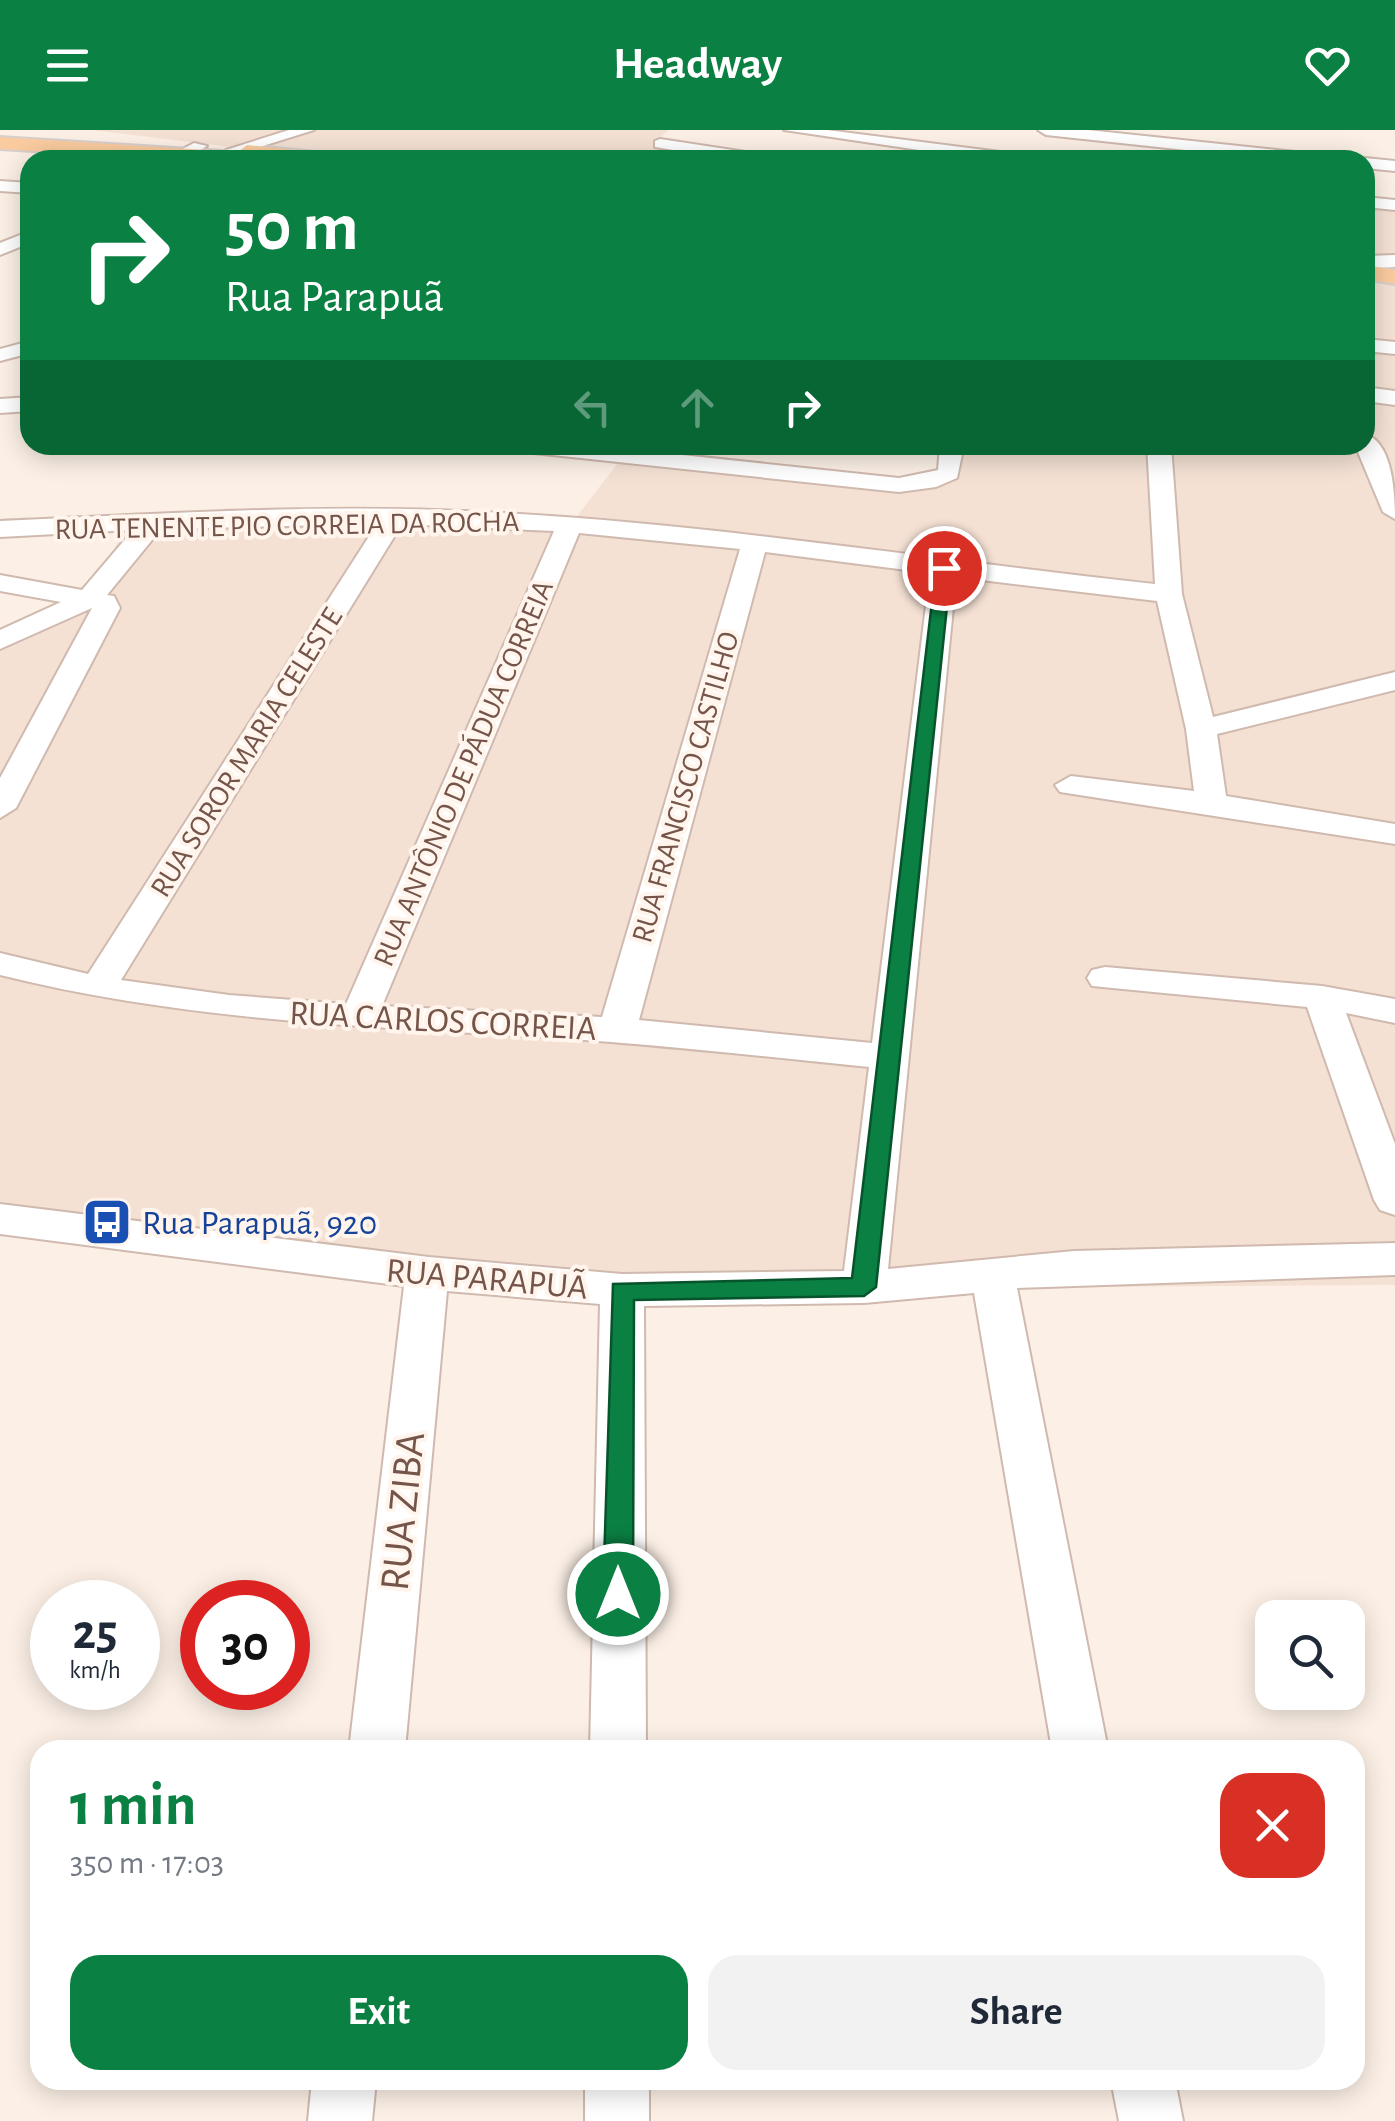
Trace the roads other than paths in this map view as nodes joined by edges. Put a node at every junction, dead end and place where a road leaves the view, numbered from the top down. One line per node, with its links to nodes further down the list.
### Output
1 (39, 130): 8 (main road)
2 (68, 130): 10 (main road)
3 (306, 130): 11 (street)
4 (679, 130): 12 (street)
5 (792, 130): 13 (street)
6 (1046, 130): 14 (street)
7 (1224, 130): 15 (street)
8 (0, 142): 9 (main road)
9 (135, 150)
10 (170, 150)
11 (234, 150)
12 (673, 150)
13 (947, 150)
14 (1247, 150)
15 (1298, 150)
16 (635, 455): 21 (street)
17 (680, 455): 21 (street)
18 (951, 455): 21 (street)
19 (1160, 455): 30 (street)
20 (1371, 455): 22 (street)
21 (668, 458)
22 (1395, 512)
23 (393, 518): 24 (street, RUA TENENTE PIO CORREIA DA ROCHA); 25 (street, RUA TENENTE PIO CORREIA DA ROCHA); 41 (street, RUA SOROR MARIA CELESTE)
24 (153, 523): 26 (street, RUA TENENTE PIO CORREIA DA ROCHA); 31 (street)
25 (568, 528): 27 (street, RUA TENENTE PIO CORREIA DA ROCHA); 44 (street, RUA ANTÔNIO DE PÁDUA CORREIA)
26 (0, 529)
27 (754, 545): 28 (street, RUA TENENTE PIO CORREIA DA ROCHA); 45 (street, RUA FRANCISCO CASTILHO)
28 (944, 568): 30 (street, RUA TENENTE PIO CORREIA DA ROCHA); 46 (street)
29 (0, 583): 31 (street)
30 (1169, 594): 34 (street)
31 (89, 599): 32 (street); 37 (street)
32 (0, 642)
33 (1395, 680): 34 (street)
34 (1201, 729): 36 (street)
35 (1071, 785): 36 (street)
36 (1211, 802): 38 (street)
37 (0, 808)
38 (1395, 834)
39 (0, 964): 41 (street, RUA CARLOS CORREIA)
40 (1105, 978): 42 (street)
41 (99, 986): 44 (street, RUA CARLOS CORREIA)
42 (1322, 997): 43 (street); 47 (street)
43 (1395, 1011)
44 (359, 1017): 45 (street, RUA CARLOS CORREIA)
45 (617, 1030): 46 (street, RUA CARLOS CORREIA)
46 (890, 1057): 52 (street)
47 (1395, 1200)
48 (0, 1219): 51 (street, RUA PARAPUÃ)
49 (1395, 1258): 50 (street, RUA PARAPUÃ)
50 (992, 1272): 52 (street, RUA PARAPUÃ); 56 (street)
51 (430, 1274): 53 (street, RUA PARAPUÃ); 54 (street, RUA ZIBA)
52 (864, 1287): 53 (street, RUA PARAPUÃ)
53 (622, 1290): 55 (street)
54 (378, 1740)
55 (618, 1740)
56 (1078, 1740)
57 (343, 2090): 60 (street)
58 (617, 2090): 61 (street)
59 (1144, 2090): 62 (street)
60 (340, 2121)
61 (617, 2121)
62 (1151, 2121)

